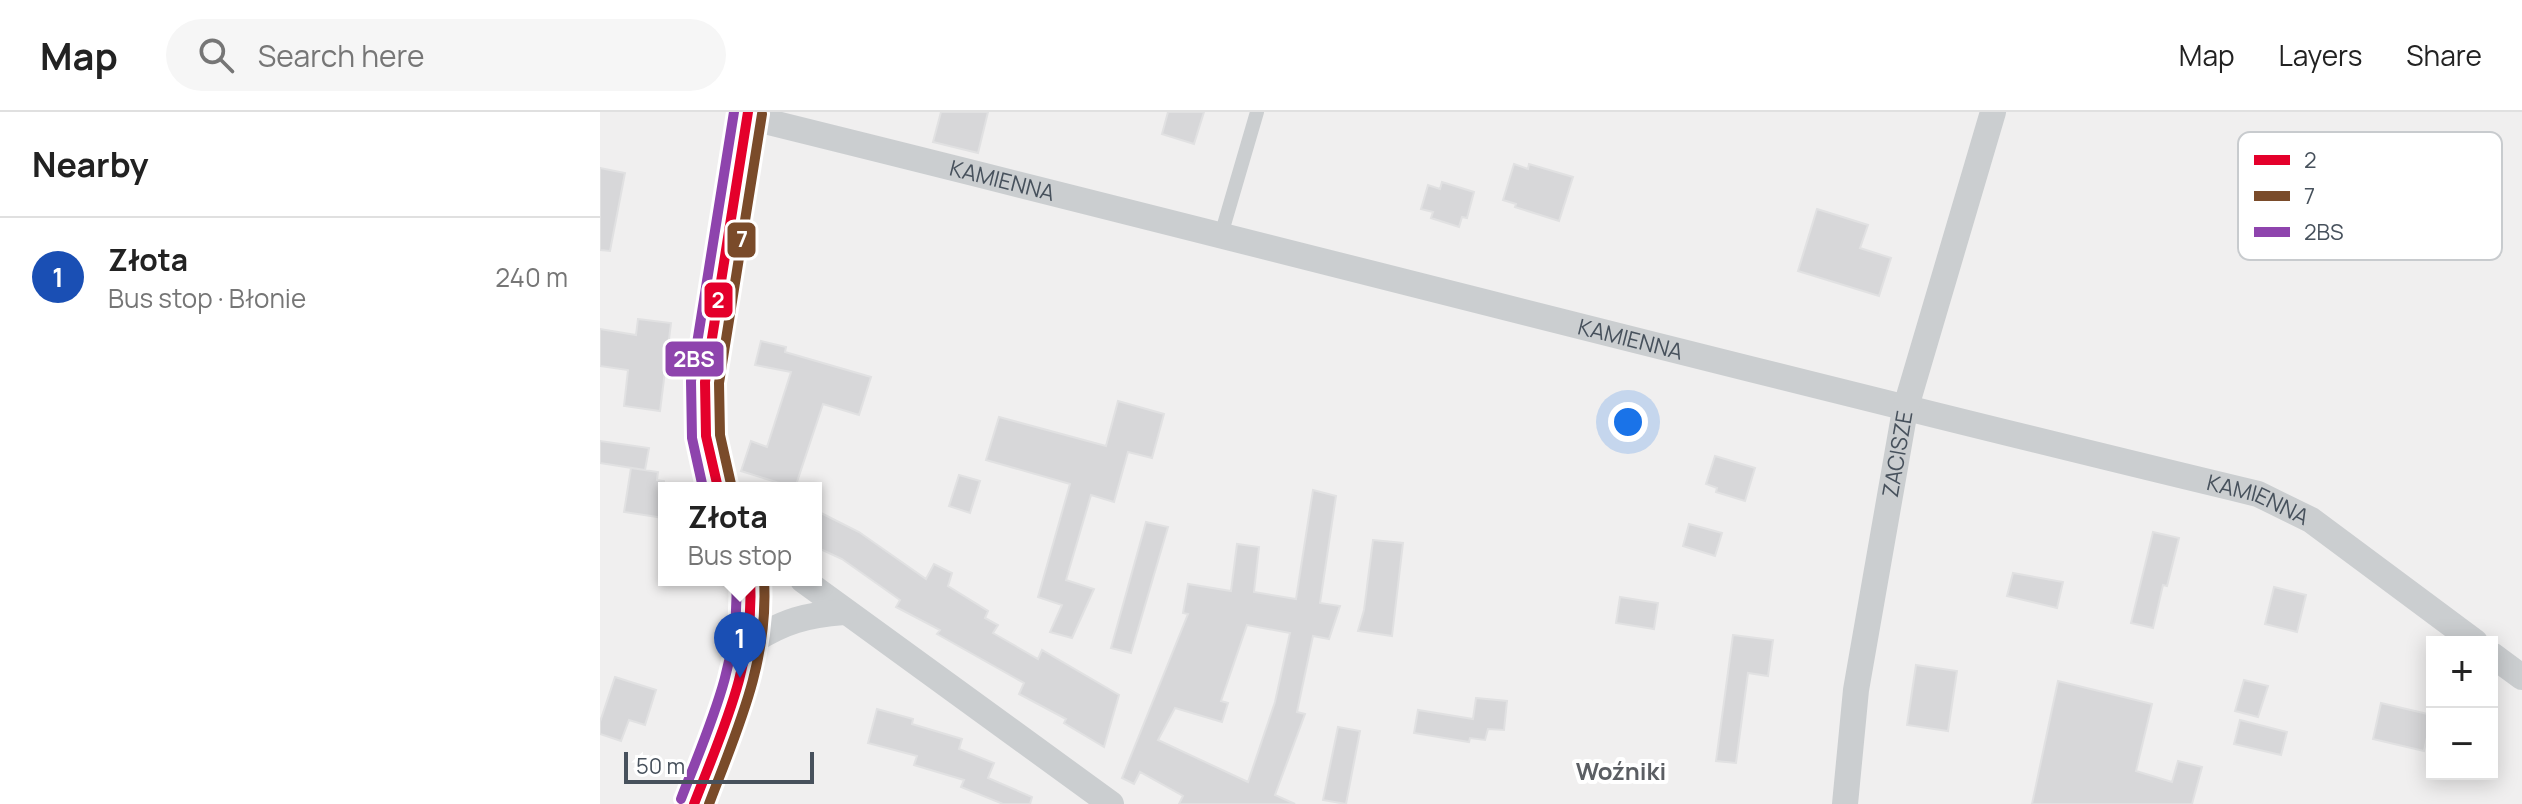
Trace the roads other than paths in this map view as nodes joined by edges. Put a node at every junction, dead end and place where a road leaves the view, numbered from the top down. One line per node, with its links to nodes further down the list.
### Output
1 (1257, 112): 4 (lane)
2 (1993, 112): 5 (street, ZACISZE)
3 (748, 115): 4 (street, KAMIENNA); 6 (street)
4 (1221, 235): 5 (street, KAMIENNA)
5 (1905, 410): 10 (street, KAMIENNA); 16 (street, ZACISZE)
6 (716, 482)
7 (751, 586): 11 (street)
8 (811, 586): 9 (street)
9 (844, 612): 11 (street); 15 (street)
10 (2467, 636)
11 (751, 642): 14 (street)
12 (2498, 659): 13 (street)
13 (2522, 677)
14 (694, 804)
15 (1111, 804)
16 (1845, 804)

